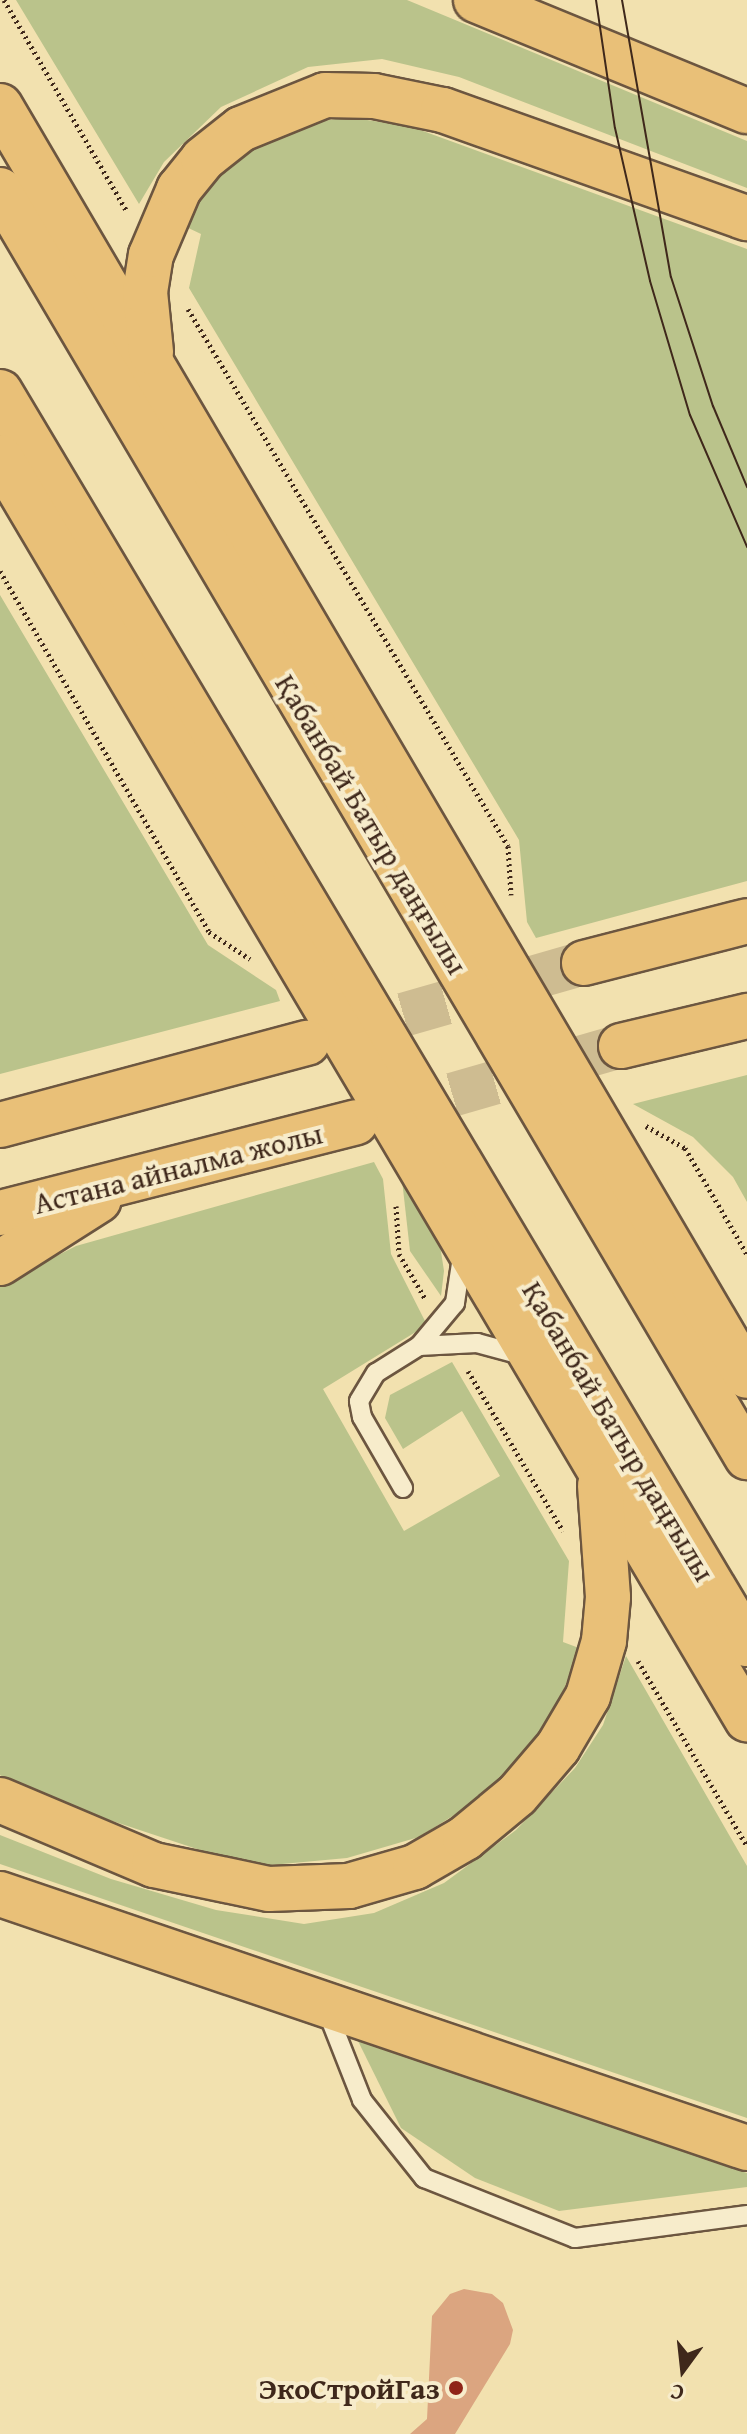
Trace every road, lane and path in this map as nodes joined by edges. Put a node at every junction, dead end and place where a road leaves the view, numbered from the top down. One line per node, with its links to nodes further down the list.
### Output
1 (4, 0): 7 (path)
2 (476, 0): 4 (main road)
3 (0, 106): 9 (main road)
4 (747, 111)
5 (0, 190): 34 (main road, Қабанбай Батыр даңғылы)
6 (747, 218): 7 (main road)
7 (158, 232): 9 (main road)
8 (185, 305): 13 (path)
9 (155, 370): 33 (main road)
10 (0, 392): 39 (main road, Қабанбай Батыр даңғылы)
11 (0, 457): 26 (main road)
12 (0, 571): 16 (path)
13 (512, 908)
14 (747, 921): 15 (main road)
15 (584, 963)
16 (260, 966)
17 (747, 1016): 19 (main road)
18 (307, 1043): 22 (main road)
19 (621, 1046)
20 (356, 1122): 23 (main road, Астана айналма жолы)
21 (638, 1122): 27 (path)
22 (0, 1125)
23 (130, 1179): 25 (main road, Астана айналма жолы); 28 (main road)
24 (396, 1200): 29 (path)
25 (0, 1213)
26 (462, 1238): 29 (lane); 32 (main road)
27 (747, 1254)
28 (0, 1263)
29 (440, 1324): 31 (lane)
30 (451, 1342): 31 (lane); 32 (lane); 37 (path)
31 (419, 1346): 36 (lane)
32 (533, 1359): 35 (main road)
33 (747, 1376)
34 (747, 1457)
35 (597, 1467): 38 (main road); 40 (main road)
36 (403, 1488)
37 (572, 1545)
38 (604, 1641): 41 (main road); 42 (path)
39 (747, 1644)
40 (747, 1719)
41 (0, 1800)
42 (747, 1846)
43 (0, 1894): 44 (main road)
44 (324, 2004): 45 (main road); 46 (lane)
45 (747, 2148)
46 (747, 2215)

